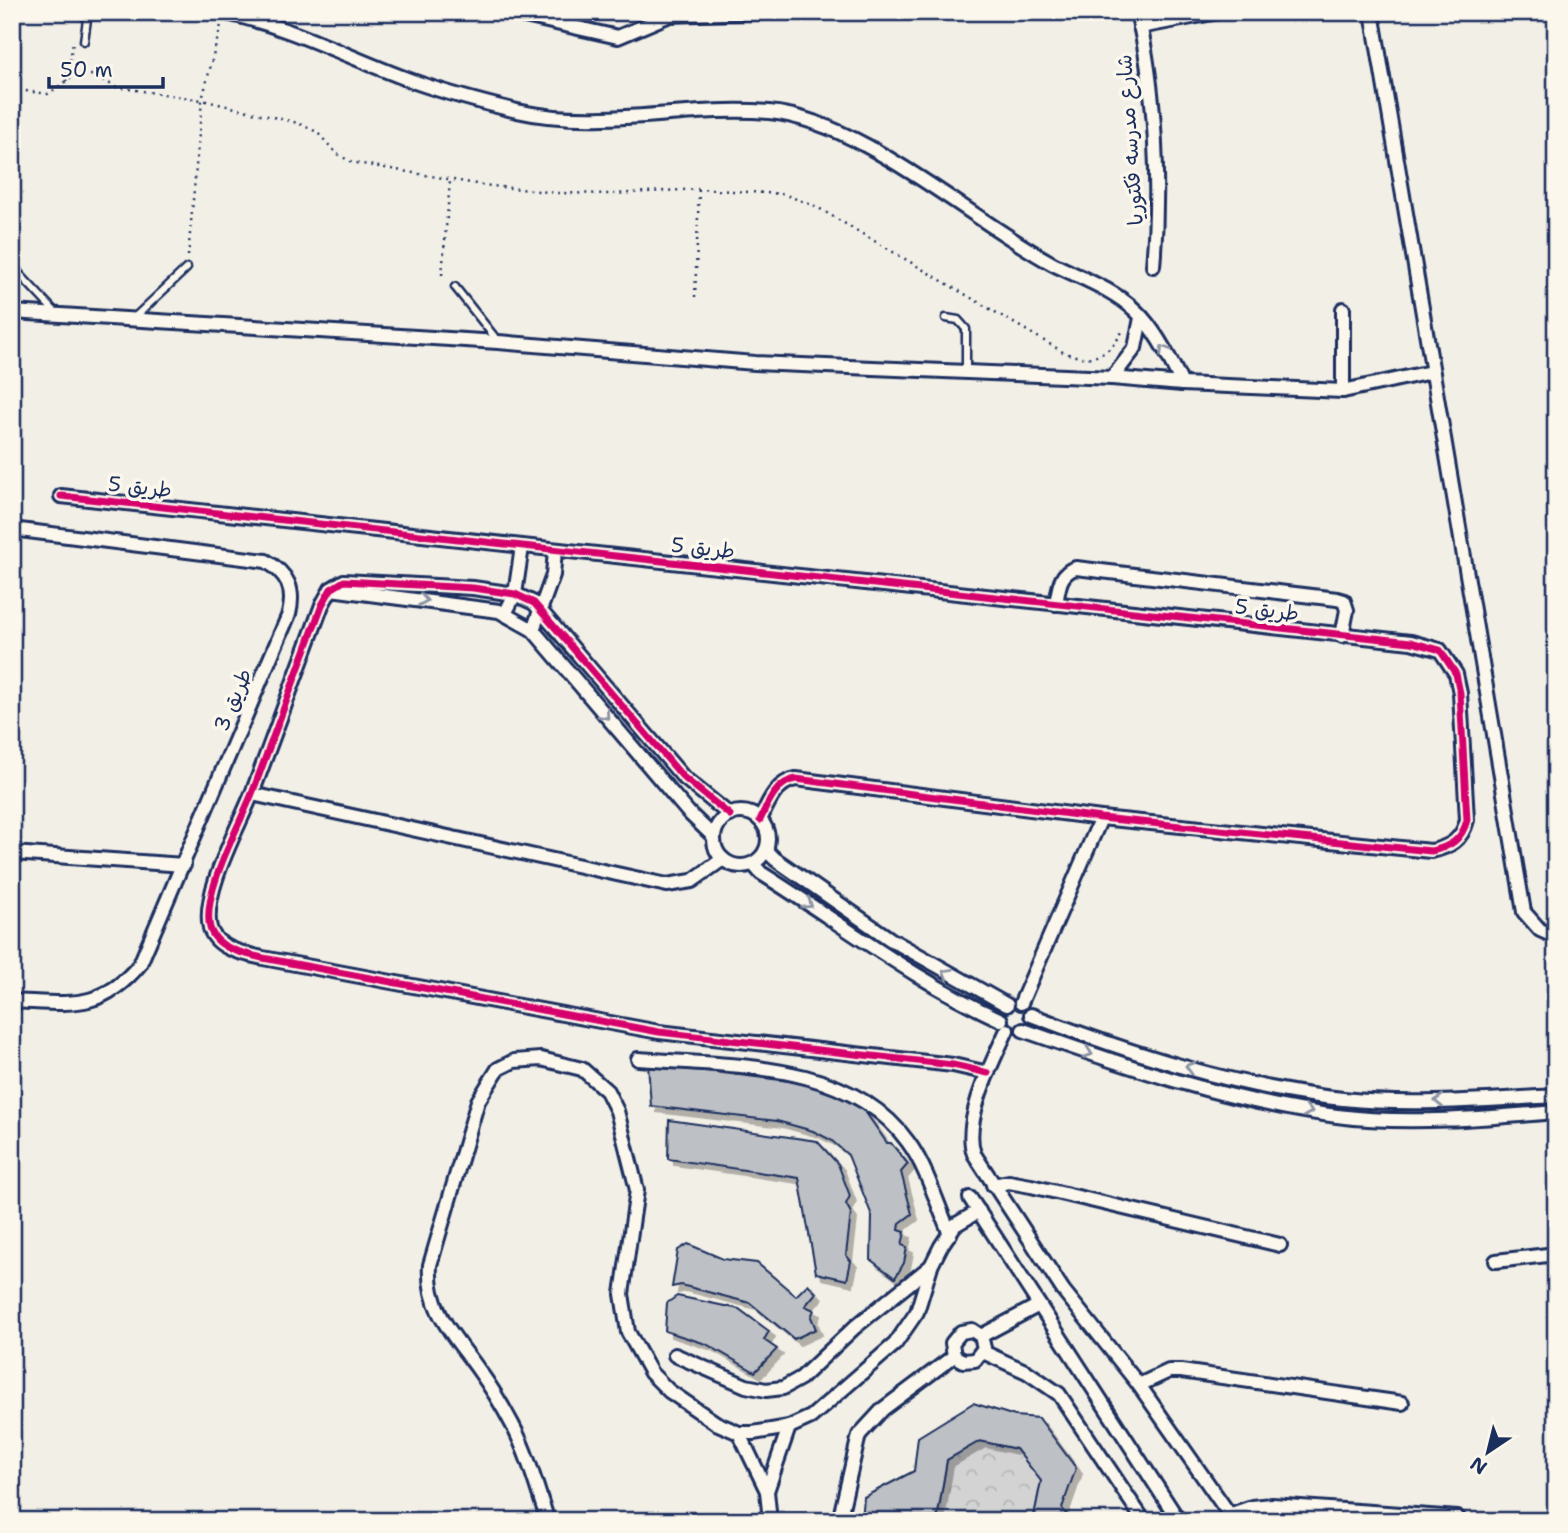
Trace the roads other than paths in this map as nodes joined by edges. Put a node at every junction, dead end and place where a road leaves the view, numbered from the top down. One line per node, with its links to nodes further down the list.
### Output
1 (88, 12): 9 (lane)
2 (507, 12): 3 (street)
3 (756, 12)
4 (1137, 12): 8 (street, شارع مدرسه فكتوريا)
5 (1218, 12): 8 (street)
6 (1372, 12): 22 (street)
7 (223, 13): 16 (street)
8 (1140, 27): 11 (street, شارع مدرسه فكتوريا)
9 (84, 41)
10 (12, 266): 17 (lane)
11 (1153, 266)
12 (187, 268): 19 (lane)
13 (455, 287): 20 (lane)
14 (1343, 309): 25 (street)
15 (12, 312): 17 (street)
16 (1138, 314): 23 (street); 24 (street, one-way to 16)
17 (58, 315): 19 (street)
18 (946, 318): 21 (lane)
19 (132, 320): 20 (street)
20 (498, 342): 21 (street)
21 (966, 371): 23 (street)
22 (1431, 372): 25 (street); 47 (street)
23 (1112, 378): 24 (street)
24 (1182, 384): 25 (street)
25 (1343, 391)
26 (61, 496): 28 (street, طريق 5)
27 (12, 529): 46 (street, طريق 3)
28 (522, 547): 29 (street, طريق 5); 31 (street)
29 (555, 550): 32 (street, طريق 5); 33 (street)
30 (331, 589): 31 (street); 34 (street, one-way to 34); 37 (street)
31 (515, 594): 33 (street); 34 (street)
32 (1056, 604): 36 (street, طريق 5); 36 (street)
33 (542, 610): 35 (street); 38 (street)
34 (505, 614): 35 (street)
35 (533, 630): 41 (street, one-way to 41)
36 (1342, 636): 39 (street, طريق 5)
37 (252, 794): 44 (street); 55 (street)
38 (730, 814): 40 (street); 41 (street)
39 (1101, 818): 40 (street); 49 (street)
40 (760, 820): 42 (street)
41 (714, 837): 44 (street)
42 (766, 850): 45 (street); 50 (street, one-way to 42)
43 (12, 853): 46 (street)
44 (723, 859): 45 (street)
45 (753, 864): 52 (street, one-way to 52)
46 (184, 865): 48 (street, طريق 3)
47 (1556, 937)
48 (12, 1001)
49 (1021, 1003): 50 (street); 51 (street)
50 (1007, 1005): 52 (street)
51 (1031, 1015): 53 (street); 56 (street, one-way to 51)
52 (1004, 1025): 53 (street); 55 (street)
53 (1023, 1030): 57 (street, one-way to 57)
54 (638, 1059): 65 (street)
55 (988, 1073): 62 (street)
56 (1232, 1079): 57 (street); 59 (street, one-way to 56)
57 (1229, 1095): 61 (street, one-way to 61)
58 (1556, 1096): 59 (street)
59 (1466, 1101): 61 (street)
60 (1556, 1112): 61 (street)
61 (1468, 1120)
62 (993, 1185): 66 (street); 75 (street)
63 (970, 1198): 64 (street)
64 (979, 1211): 65 (street); 70 (street)
65 (950, 1234): 69 (street)
66 (1280, 1245)
67 (1556, 1254): 68 (street)
68 (1496, 1261)
69 (931, 1266): 73 (street); 77 (street)
70 (1039, 1305): 71 (street); 86 (street)
71 (981, 1336): 72 (street); 74 (street)
72 (983, 1352): 74 (street); 85 (street)
73 (674, 1355)
74 (954, 1356): 84 (street)
75 (1139, 1385): 76 (street); 80 (street)
76 (1402, 1403)
77 (789, 1427): 78 (street); 79 (street)
78 (739, 1433): 79 (street); 82 (street)
79 (767, 1491): 83 (street)
80 (1231, 1518): 81 (street)
81 (1458, 1518)
82 (548, 1521)
83 (770, 1521)
84 (839, 1521)
85 (1144, 1521)
86 (1179, 1521)

